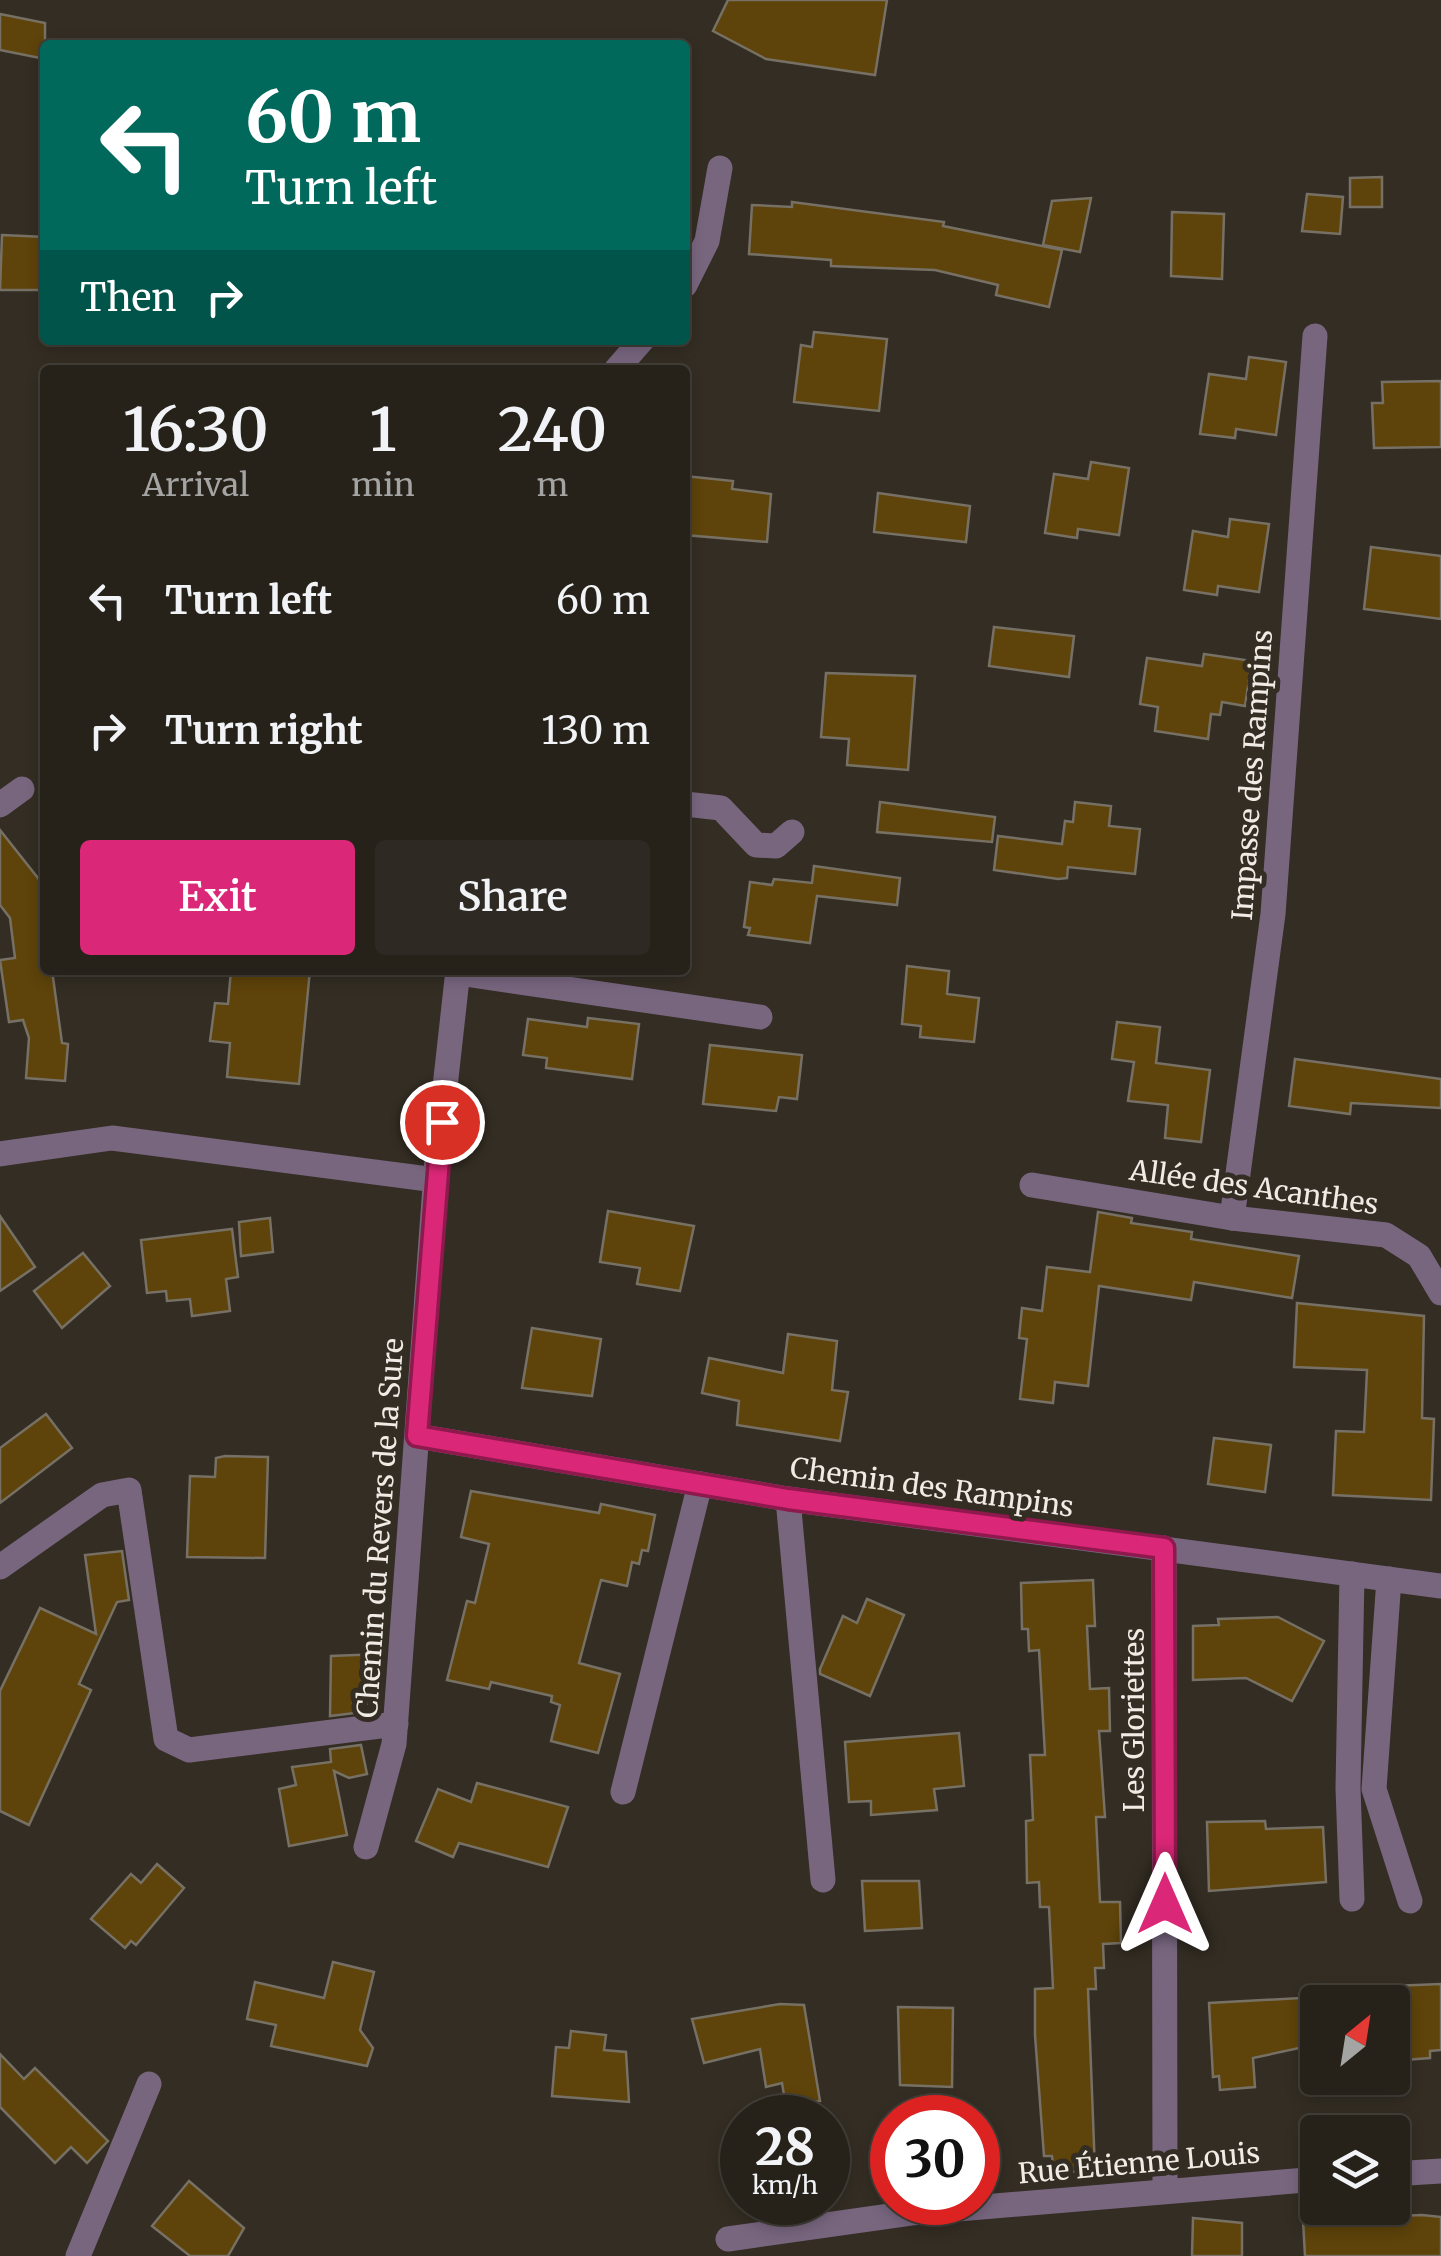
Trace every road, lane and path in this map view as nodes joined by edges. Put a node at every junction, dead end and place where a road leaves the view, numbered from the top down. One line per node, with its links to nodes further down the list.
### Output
1 (720, 168): 2 (street)
2 (690, 274)
3 (1314, 336): 16 (street, Impasse des Rampins)
4 (638, 345): 5 (street)
5 (620, 365)
6 (22, 789): 7 (street)
7 (0, 805)
8 (690, 805): 9 (street)
9 (792, 832)
10 (458, 975): 14 (street, Chemin du Revers de la Sure)
11 (485, 975): 12 (street)
12 (760, 1016)
13 (0, 1154): 14 (street)
14 (436, 1180): 18 (street, Chemin du Revers de la Sure)
15 (1032, 1185): 16 (street, Allée des Acanthes)
16 (1232, 1218): 17 (street, Allée des Acanthes)
17 (1441, 1293)
18 (417, 1436): 19 (street, Chemin des Rampins); 26 (street, Chemin du Revers de la Sure)
19 (700, 1484): 20 (street, Chemin des Rampins); 27 (street)
20 (788, 1499): 21 (street, Chemin des Rampins); 29 (street)
21 (1164, 1548): 23 (street, Chemin des Rampins); 36 (street, Les Gloriettes)
22 (0, 1567): 26 (street)
23 (1352, 1574): 24 (street, Chemin des Rampins); 30 (street)
24 (1389, 1579): 25 (street, Chemin des Rampins); 31 (street)
25 (1441, 1586)
26 (396, 1724): 28 (street, Chemin du Revers de la Sure)
27 (623, 1792)
28 (366, 1847)
29 (822, 1880)
30 (1352, 1899)
31 (1410, 1901)
32 (148, 2084): 38 (street)
33 (1441, 2171): 34 (street)
34 (1410, 2173)
35 (1300, 2180): 36 (street, Rue Étienne Louis)
36 (1165, 2191): 37 (street, Rue Étienne Louis)
37 (728, 2239)
38 (78, 2256)

